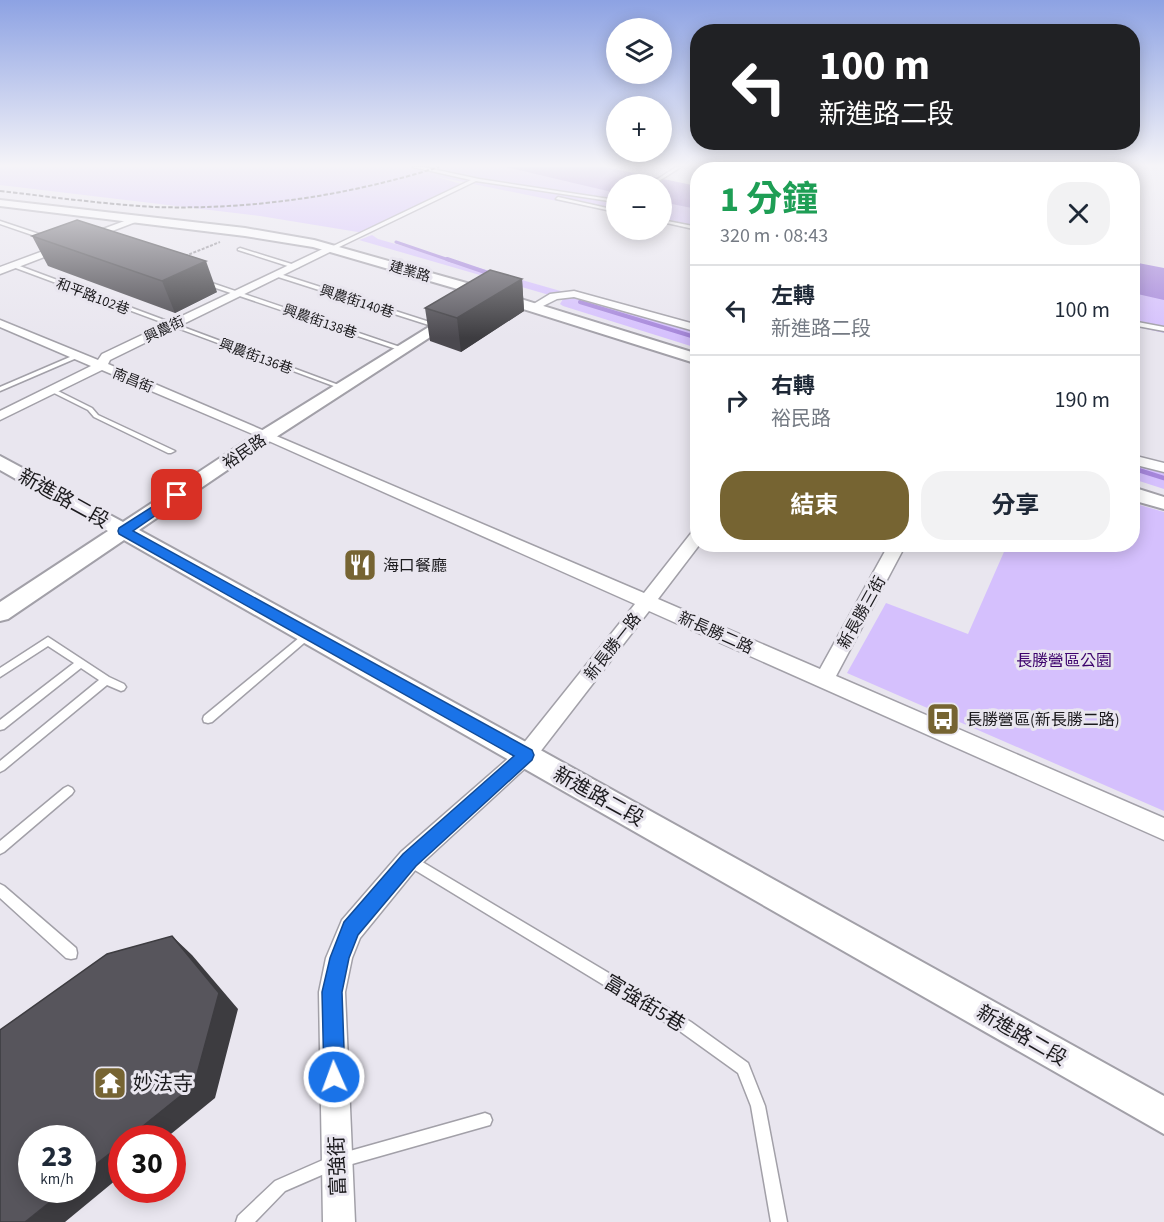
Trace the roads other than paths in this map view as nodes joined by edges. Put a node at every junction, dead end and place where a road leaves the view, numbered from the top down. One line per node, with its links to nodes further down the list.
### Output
1 (6, 224): 7 (lane)
2 (125, 224): 5 (street)
3 (186, 224): 8 (street, 建業路)
4 (383, 224): 8 (lane)
5 (81, 241): 6 (lane); 7 (street)
6 (93, 244)
7 (67, 246): 10 (street)
8 (333, 248): 11 (street, 興農街); 16 (street, 建業路)
9 (240, 249): 11 (lane)
10 (15, 266): 12 (street); 20 (lane, 和平路102巷)
11 (296, 267): 13 (street, 興農街)
12 (0, 271)
13 (278, 275): 15 (street, 興農街); 21 (lane, 興農街140巷)
14 (204, 282): 15 (lane, 興農街138巷)
15 (238, 294): 20 (street, 興農街); 24 (lane, 興農街138巷)
16 (490, 294): 17 (street, 建業路); 21 (street, 裕民路)
17 (534, 308): 22 (street); 26 (street, 建業路)
18 (0, 323): 25 (street, 南昌街)
19 (1140, 324): 23 (lane)
20 (171, 326): 27 (street, 興農街); 28 (lane, 興農街136巷)
21 (438, 326): 24 (street, 裕民路)
22 (690, 327)
23 (1164, 329)
24 (401, 349): 28 (street, 裕民路)
25 (77, 356): 27 (street, 南昌街); 29 (lane)
26 (690, 357)
27 (100, 366): 30 (street, 興農街); 32 (street, 南昌街)
28 (341, 387): 32 (street, 裕民路)
29 (0, 389)
30 (52, 390): 31 (street, 興農街); 33 (lane)
31 (0, 416)
32 (267, 435): 39 (street, 裕民路); 42 (street, 新長勝二路)
33 (171, 451)
34 (1140, 461): 36 (street)
35 (0, 462): 39 (street, 新進路二段)
36 (1164, 468)
37 (1140, 496): 38 (street)
38 (1164, 503)
39 (124, 531): 43 (street, 裕民路); 44 (street, 新進路二段)
40 (690, 546): 42 (street, 新長勝一路)
41 (894, 552): 47 (street, 新長勝三街)
42 (647, 602): 47 (street, 新長勝二路); 52 (street, 新長勝一路)
43 (0, 613)
44 (308, 635): 50 (lane); 52 (street, 新進路二段)
45 (81, 663): 46 (lane); 48 (lane); 51 (lane)
46 (0, 673)
47 (824, 679): 55 (street, 新長勝二路)
48 (106, 680): 49 (lane); 53 (lane)
49 (121, 687)
50 (208, 719)
51 (0, 726)
52 (526, 755): 57 (street, 富強街); 60 (street, 新進路二段)
53 (0, 767)
54 (68, 790): 56 (lane)
55 (1164, 829)
56 (2, 842)
57 (409, 860): 62 (street, 富強街); 65 (lane, 富強街5巷)
58 (0, 890): 59 (lane)
59 (71, 953)
60 (1164, 1116)
61 (485, 1120): 62 (lane)
62 (337, 1161): 63 (lane); 64 (street, 富強街)
63 (244, 1222)
64 (339, 1222)
65 (779, 1222)

